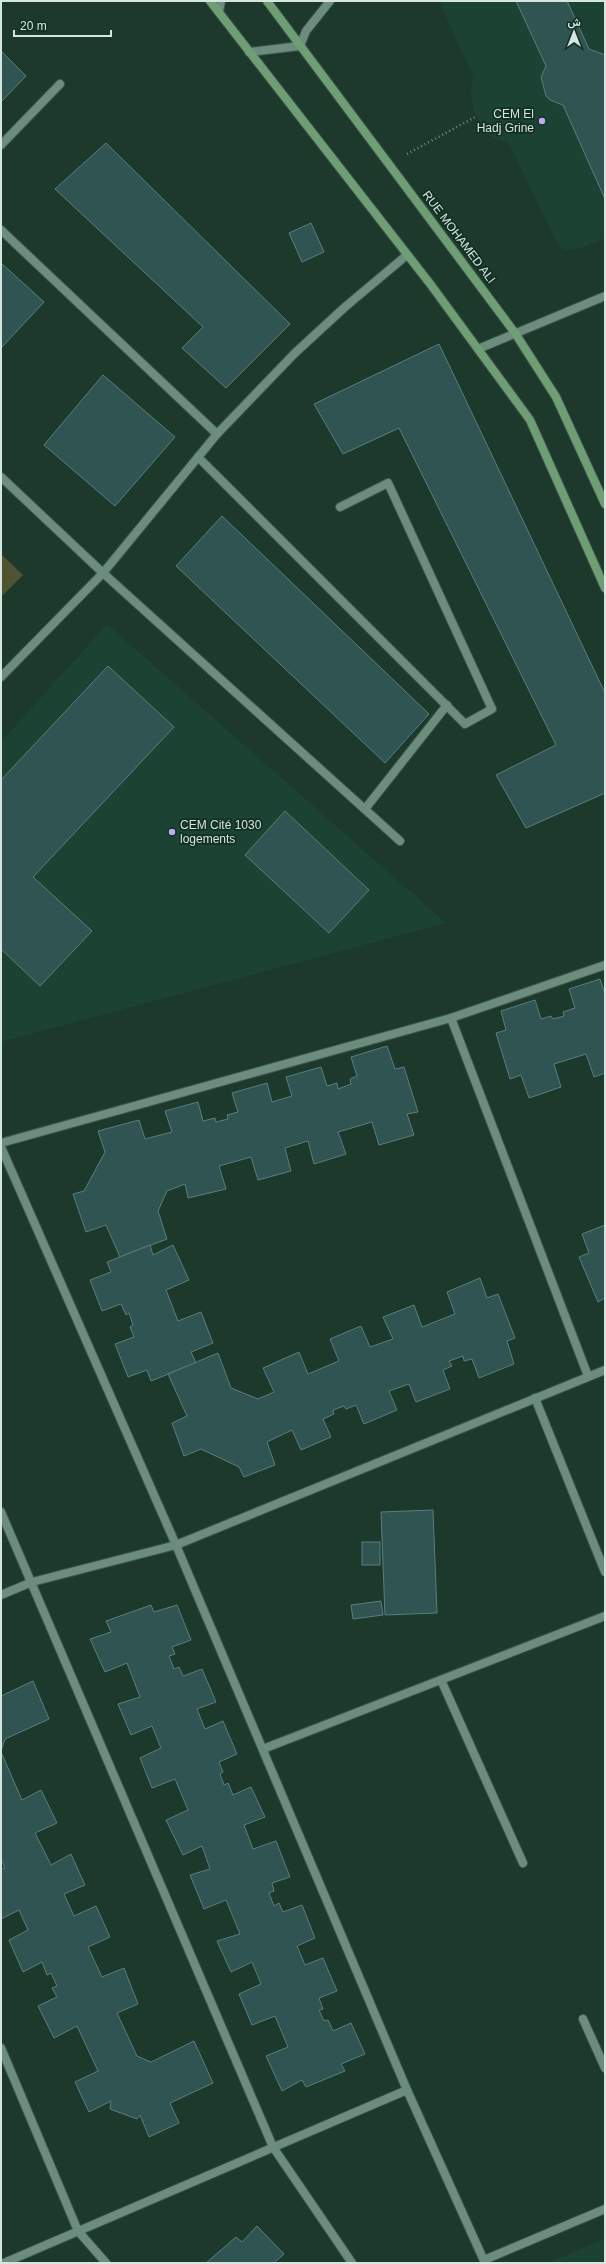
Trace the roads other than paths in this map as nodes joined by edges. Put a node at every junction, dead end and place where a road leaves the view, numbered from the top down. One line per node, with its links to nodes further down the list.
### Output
1 (210, 1): 5 (street)
2 (221, 1): 5 (street)
3 (267, 1): 6 (street, RUE MOHAMED ALI)
4 (330, 1): 6 (street)
5 (219, 12): 7 (street)
6 (300, 46): 7 (street); 13 (street, RUE MOHAMED ALI)
7 (249, 52): 11 (street)
8 (60, 84): 9 (street)
9 (1, 145)
10 (1, 230): 15 (street)
11 (407, 255): 14 (street); 15 (street)
12 (605, 296): 13 (street)
13 (515, 333): 14 (street); 18 (street, RUE MOHAMED ALI)
14 (478, 349): 21 (street)
15 (217, 434): 16 (street)
16 (198, 457): 20 (street); 23 (street)
17 (1, 477): 20 (street)
18 (605, 504)
19 (340, 507): 23 (street)
20 (103, 573): 22 (street); 24 (street)
21 (605, 588)
22 (1, 677)
23 (447, 705): 24 (street)
24 (365, 809): 25 (street)
25 (400, 841)
26 (605, 965): 27 (street)
27 (452, 1018): 28 (street); 31 (street)
28 (1, 1143)
29 (1, 1147): 34 (street)
30 (605, 1370): 31 (street)
31 (588, 1376): 32 (street)
32 (535, 1398): 34 (street); 35 (street)
33 (1, 1512): 36 (street)
34 (176, 1545): 36 (street); 40 (street)
35 (605, 1572)
36 (32, 1582): 37 (street); 46 (street)
37 (1, 1595)
38 (605, 1616): 39 (street)
39 (441, 1680): 40 (street); 41 (street)
40 (263, 1749): 45 (street)
41 (523, 1863)
42 (583, 2019): 44 (street)
43 (1, 2048): 48 (street)
44 (605, 2068)
45 (407, 2090): 46 (street); 49 (street)
46 (274, 2147): 48 (street); 52 (street)
47 (605, 2209): 49 (street)
48 (78, 2231): 50 (street); 51 (street)
49 (485, 2261)
50 (4, 2263)
51 (106, 2263)
52 (352, 2263)

